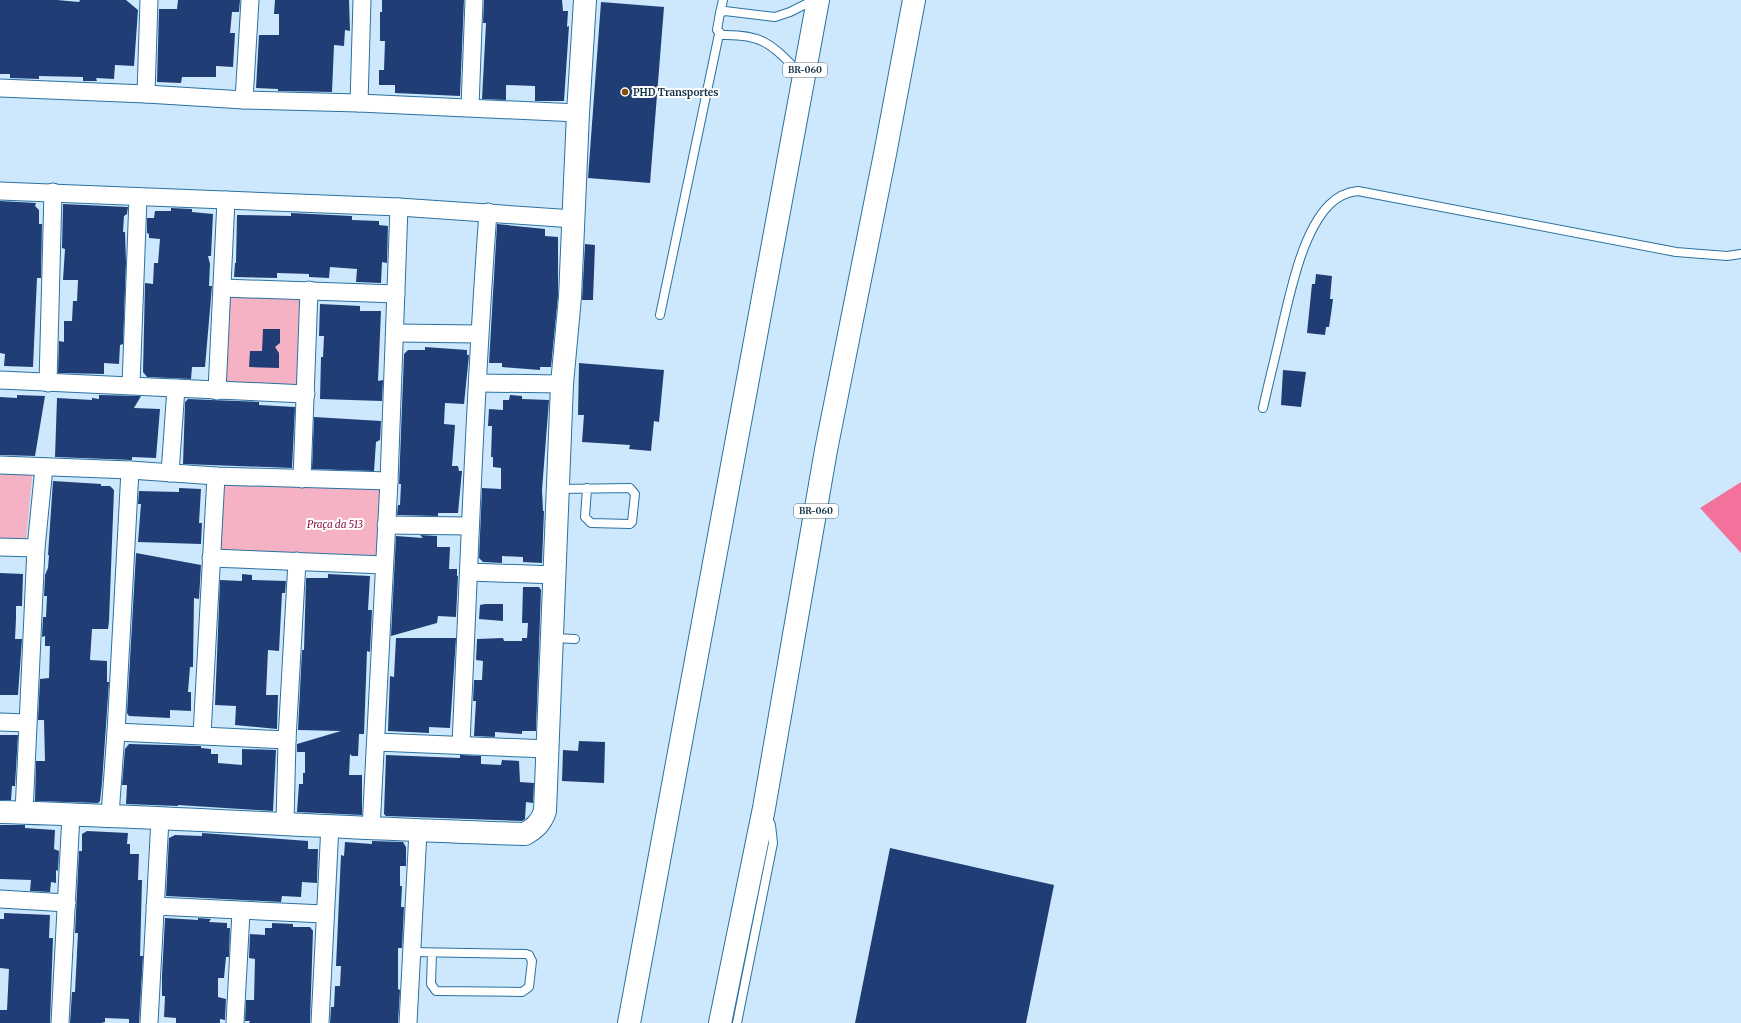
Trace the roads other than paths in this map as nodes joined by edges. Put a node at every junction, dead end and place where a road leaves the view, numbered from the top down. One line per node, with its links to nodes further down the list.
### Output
1 (149, 0): 14 (street)
2 (250, 0): 15 (street)
3 (362, 0): 16 (street)
4 (474, 0): 17 (street)
5 (586, 0): 18 (main road)
6 (723, 0): 10 (lane)
7 (814, 0): 10 (lane)
8 (818, 0): 12 (main road, BR-060)
9 (914, 0): 70 (main road, BR-060)
10 (720, 13): 11 (lane)
11 (719, 34): 12 (lane); 30 (lane)
12 (804, 76): 92 (main road, BR-060)
13 (0, 88): 14 (street)
14 (146, 94): 15 (street)
15 (244, 100): 16 (street)
16 (359, 103): 17 (street)
17 (470, 107): 18 (street)
18 (578, 113): 25 (main road)
19 (0, 191): 20 (street)
20 (53, 192): 21 (street); 34 (street)
21 (138, 198): 22 (street); 37 (street)
22 (226, 200): 23 (street); 27 (street)
23 (399, 207): 24 (street); 29 (street)
24 (488, 212): 25 (street); 32 (street)
25 (574, 219): 36 (main road)
26 (1741, 254): 41 (lane)
27 (223, 288): 28 (street); 39 (street)
28 (309, 290): 29 (street); 40 (street)
29 (396, 294): 31 (street)
30 (660, 315)
31 (395, 332): 32 (street); 48 (street)
32 (479, 334): 35 (street)
33 (0, 380): 34 (street)
34 (48, 383): 37 (street)
35 (478, 383): 36 (street); 52 (street)
36 (562, 384): 49 (main road)
37 (131, 385): 38 (street)
38 (176, 388): 39 (street); 45 (street)
39 (217, 391): 40 (street)
40 (306, 394): 47 (street)
41 (1263, 408)
42 (0, 465): 43 (street)
43 (44, 467): 44 (street); 54 (street)
44 (130, 470): 45 (street); 64 (street)
45 (170, 473): 46 (street)
46 (216, 476): 47 (street); 55 (street)
47 (302, 479): 48 (street)
48 (389, 481): 51 (street)
49 (559, 488): 50 (lane); 59 (main road)
50 (587, 488): 50 (lane)
51 (386, 525): 52 (street); 57 (street)
52 (470, 526): 58 (street)
53 (0, 547): 54 (street)
54 (36, 548): 63 (street)
55 (211, 558): 56 (street); 65 (street)
56 (298, 561): 57 (street); 66 (street)
57 (384, 565): 67 (street)
58 (469, 572): 59 (street); 68 (street)
59 (556, 575): 60 (main road)
60 (553, 638): 61 (lane); 69 (main road)
61 (575, 639)
62 (0, 722): 63 (street)
63 (28, 723): 72 (street)
64 (116, 732): 65 (street); 74 (street)
65 (202, 735): 66 (street)
66 (287, 740): 76 (street)
67 (376, 742): 68 (street); 78 (street)
68 (461, 744): 69 (street)
69 (548, 749): 79 (main road)
70 (764, 808): 93 (main road, BR-060); 94 (lane)
71 (0, 812): 72 (main road)
72 (24, 813): 73 (main road)
73 (71, 815): 74 (main road); 81 (street)
74 (110, 815): 75 (main road)
75 (160, 819): 76 (main road); 82 (street)
76 (285, 823): 77 (main road)
77 (330, 825): 78 (main road); 84 (street)
78 (372, 829): 79 (main road)
79 (418, 831): 85 (street)
80 (0, 899): 81 (street)
81 (67, 903): 87 (street)
82 (155, 906): 83 (street); 88 (street)
83 (241, 912): 84 (street); 89 (street)
84 (324, 914): 90 (street)
85 (412, 952): 86 (lane); 91 (street)
86 (432, 952): 86 (lane)
87 (60, 1023)
88 (149, 1023)
89 (235, 1023)
90 (320, 1023)
91 (408, 1023)
92 (629, 1023)
93 (720, 1023)
94 (737, 1023)

